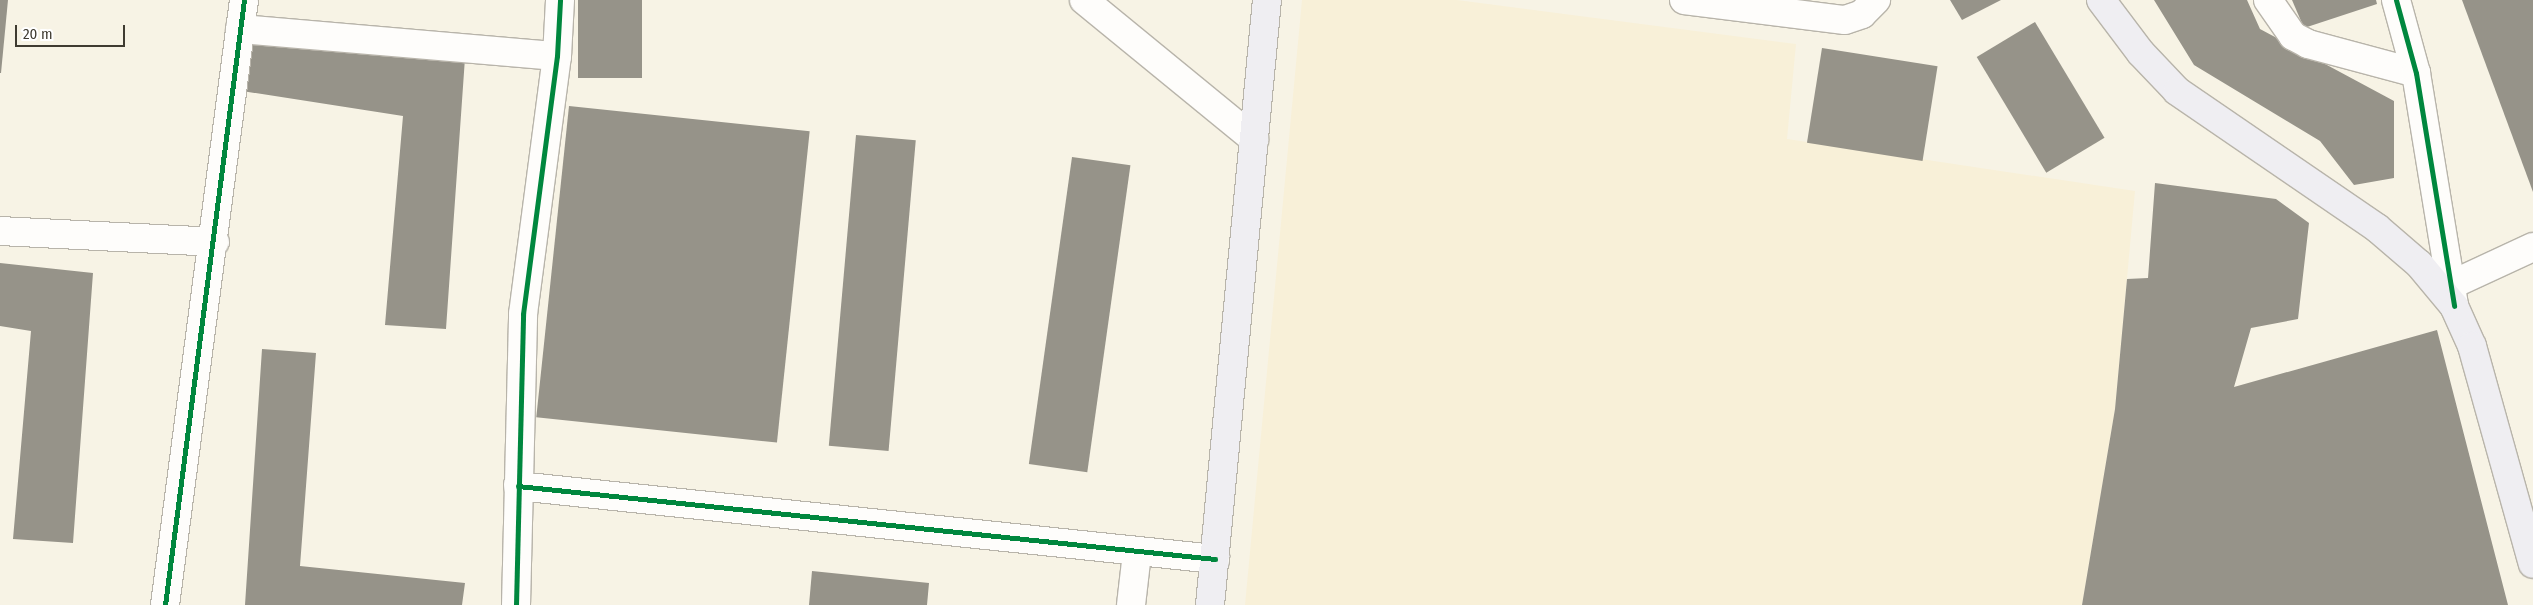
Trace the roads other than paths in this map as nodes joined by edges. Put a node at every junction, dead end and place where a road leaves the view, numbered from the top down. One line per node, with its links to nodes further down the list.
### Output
1 (244, 0): 10 (street)
2 (560, 0): 11 (street)
3 (1084, 0): 13 (street)
4 (1267, 0): 13 (main road)
5 (1684, 0): 6 (street)
6 (1876, 0)
7 (2101, 0): 17 (main road)
8 (2268, 0): 12 (street)
9 (2396, 0): 12 (street)
10 (240, 29): 11 (street); 15 (street)
11 (556, 56): 18 (street)
12 (2416, 73): 17 (street)
13 (1254, 139): 20 (main road)
14 (0, 232): 15 (street)
15 (214, 242): 22 (street)
16 (2533, 247): 17 (street)
17 (2453, 296): 21 (main road)
18 (518, 486): 19 (street); 23 (street)
19 (1137, 553): 20 (street); 24 (street)
20 (1215, 559): 25 (main road)
21 (2533, 564)
22 (165, 605)
23 (516, 605)
24 (1131, 605)
25 (1210, 605)

